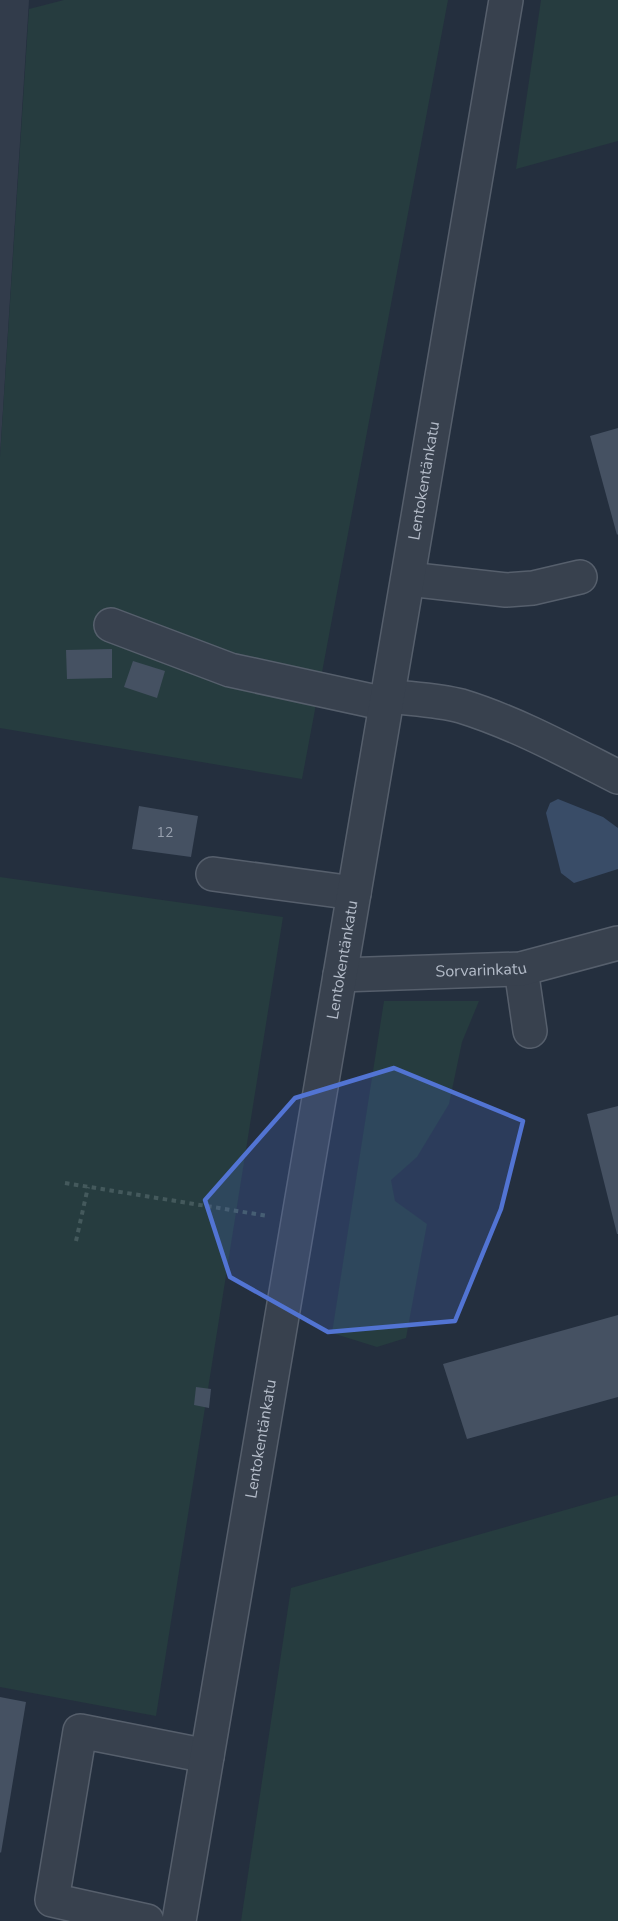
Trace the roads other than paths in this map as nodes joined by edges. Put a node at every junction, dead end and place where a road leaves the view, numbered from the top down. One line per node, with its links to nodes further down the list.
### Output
1 (506, 0): 3 (street, Lentokentänkatu)
2 (580, 577): 3 (street)
3 (408, 579): 5 (street, Lentokentänkatu)
4 (111, 625): 5 (street)
5 (387, 700): 6 (street); 8 (street, Lentokentänkatu)
6 (618, 777)
7 (213, 874): 8 (street)
8 (354, 893): 11 (street, Lentokentänkatu)
9 (618, 943): 10 (street, Sorvarinkatu)
10 (521, 969): 11 (street, Sorvarinkatu); 12 (street)
11 (340, 975): 13 (street, Lentokentänkatu)
12 (530, 1032)
13 (207, 1756): 14 (street); 15 (street, Lentokentänkatu)
14 (147, 1921)
15 (179, 1921)

